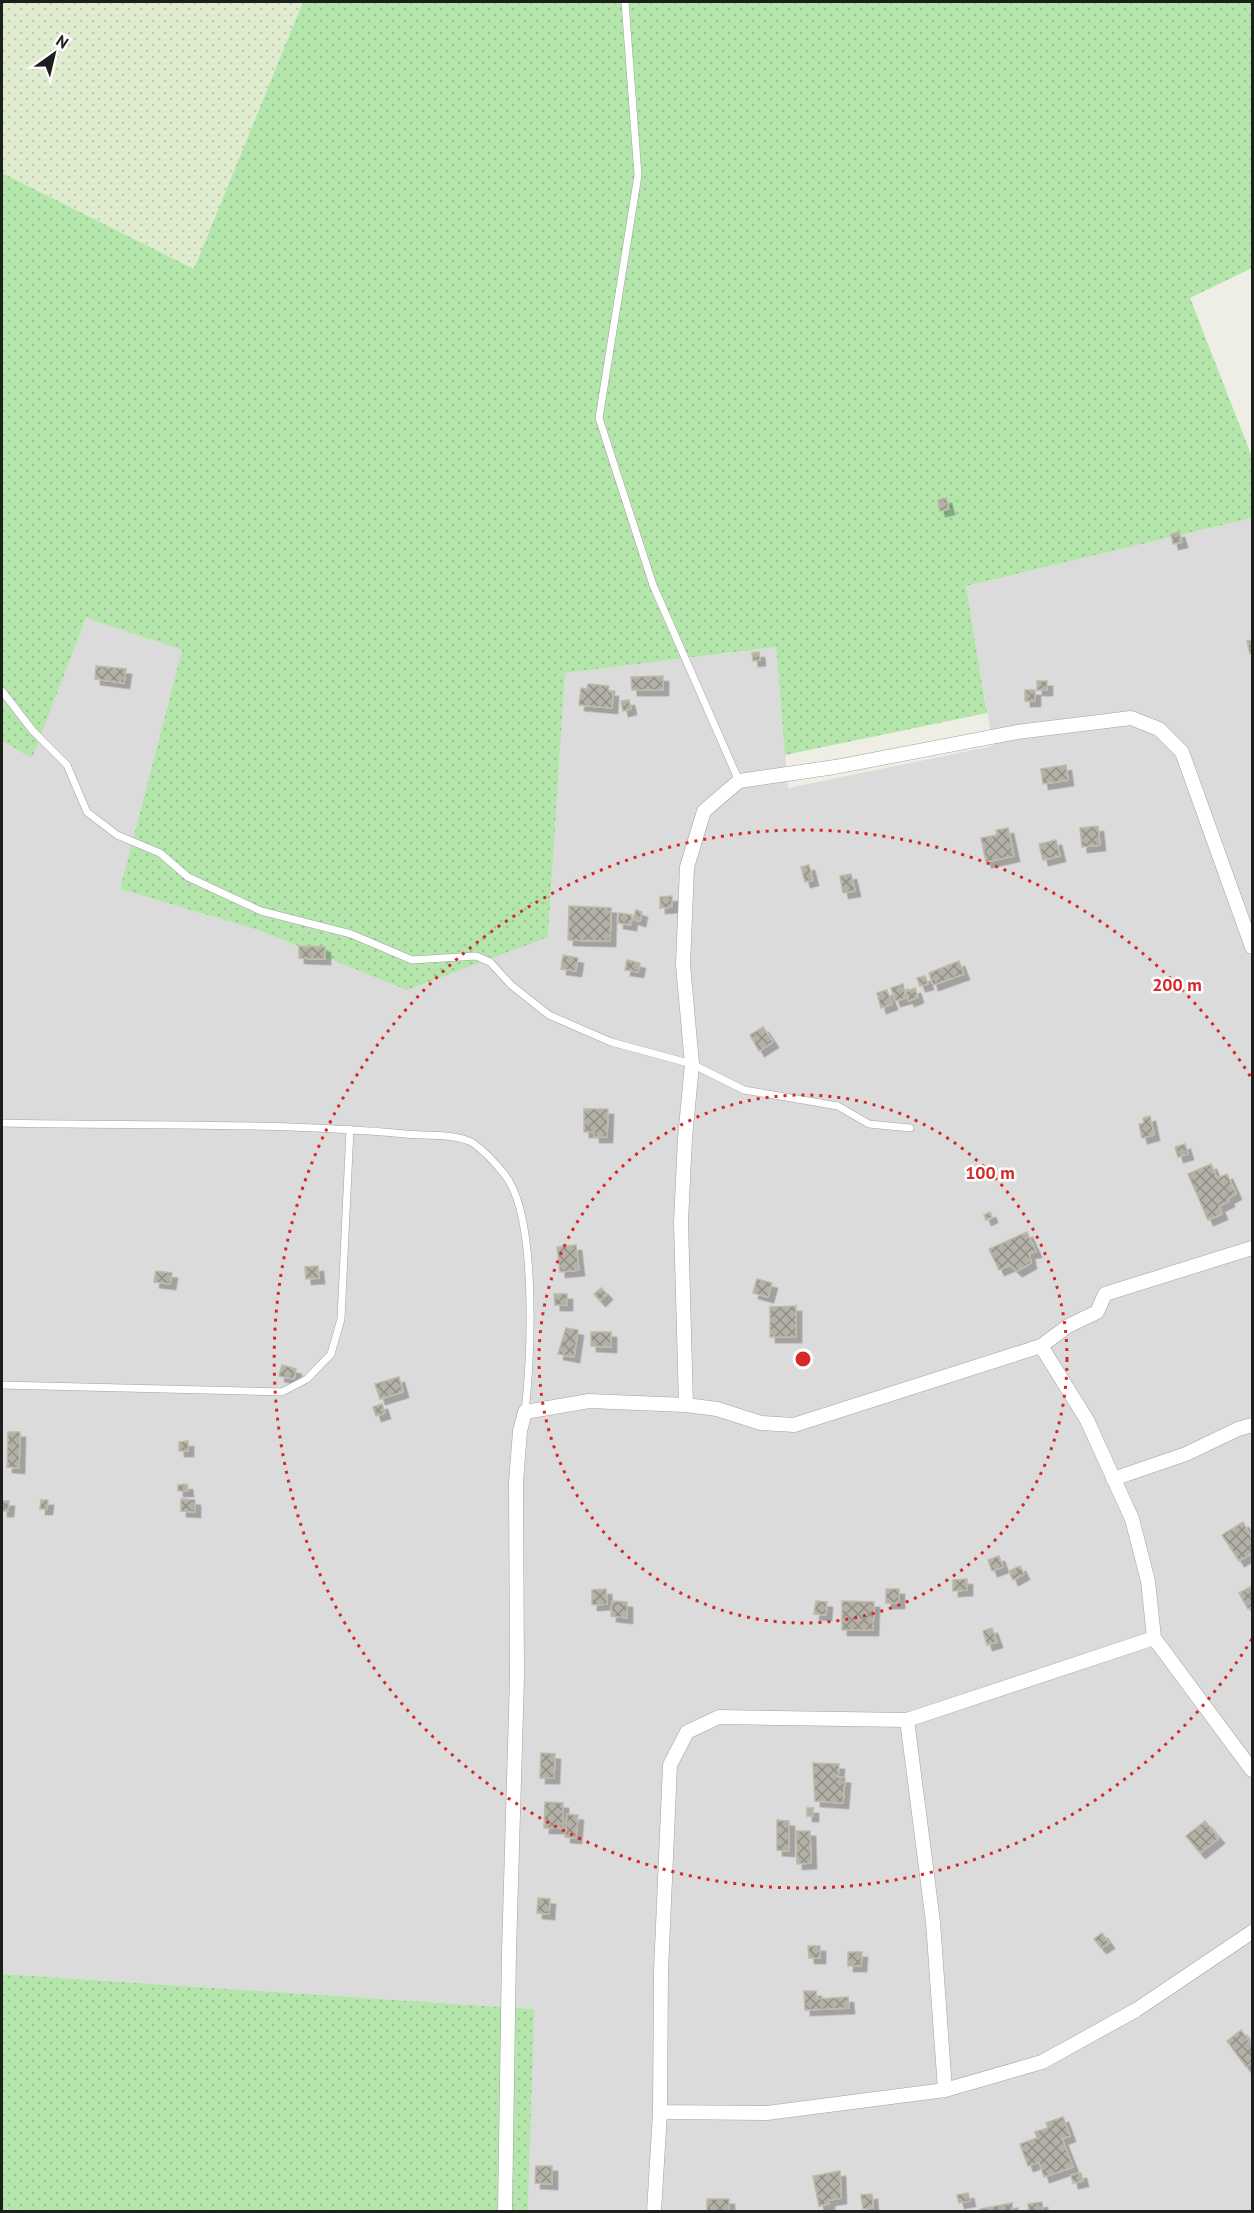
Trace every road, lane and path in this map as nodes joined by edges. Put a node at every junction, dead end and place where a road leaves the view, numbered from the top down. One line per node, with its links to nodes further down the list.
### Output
1 (625, 2): 3 (lane)
2 (2, 691): 5 (lane)
3 (739, 781): 4 (street); 5 (street)
4 (1252, 947)
5 (692, 1064): 7 (lane); 12 (street)
6 (2, 1123): 8 (lane)
7 (910, 1128)
8 (350, 1129): 11 (lane); 13 (lane)
9 (1252, 1248): 10 (street)
10 (1041, 1346): 12 (street); 15 (street)
11 (2, 1385)
12 (686, 1405): 13 (street)
13 (525, 1412): 22 (street)
14 (1252, 1425): 15 (street)
15 (1113, 1479): 16 (street)
16 (1154, 1638): 17 (street); 18 (street)
17 (908, 1720): 20 (street); 21 (street)
18 (1252, 1770)
19 (1252, 1932): 20 (street)
20 (945, 2090): 21 (street)
21 (660, 2112): 23 (street)
22 (505, 2211)
23 (654, 2211)

